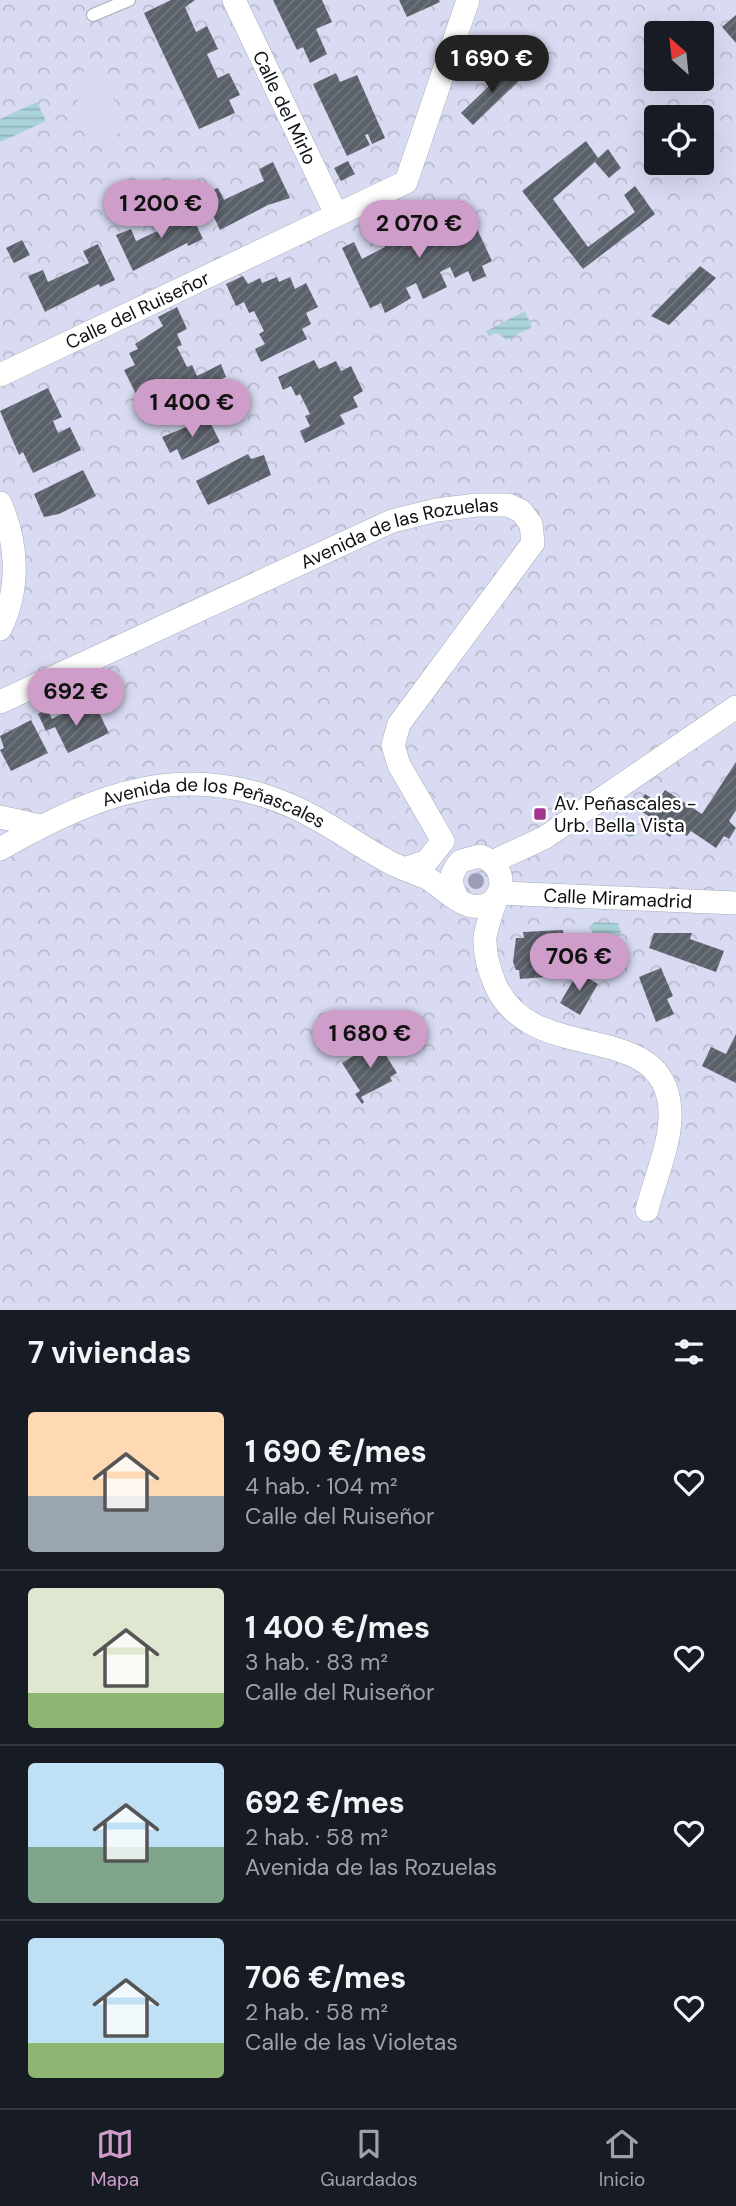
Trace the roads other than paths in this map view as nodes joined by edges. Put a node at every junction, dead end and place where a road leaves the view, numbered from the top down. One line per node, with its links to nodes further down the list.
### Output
1 (129, 0): 4 (lane)
2 (234, 0): 5 (street, Calle del Mirlo)
3 (468, 0): 5 (street, Calle del Ruiseñor)
4 (93, 15)
5 (336, 214): 6 (street, Calle del Ruiseñor)
6 (0, 375)
7 (0, 503): 8 (street)
8 (0, 629)
9 (0, 702): 13 (street, Avenida de las Rozuelas)
10 (736, 707): 17 (street)
11 (0, 817): 12 (street)
12 (40, 826): 14 (street, Avenida de los Peñascales); 16 (street, Avenida de los Peñascales)
13 (443, 841): 15 (street, Avenida de las Rozuelas); 16 (street)
14 (0, 849)
15 (456, 867): 16 (street); 17 (street); 18 (street)
16 (415, 873): 18 (street, Avenida de los Peñascales)
17 (497, 883): 18 (street); 19 (street, Calle Miramadrid); 20 (street)
18 (464, 902): 20 (street)
19 (736, 903)
20 (485, 937): 21 (street)
21 (647, 1210)

